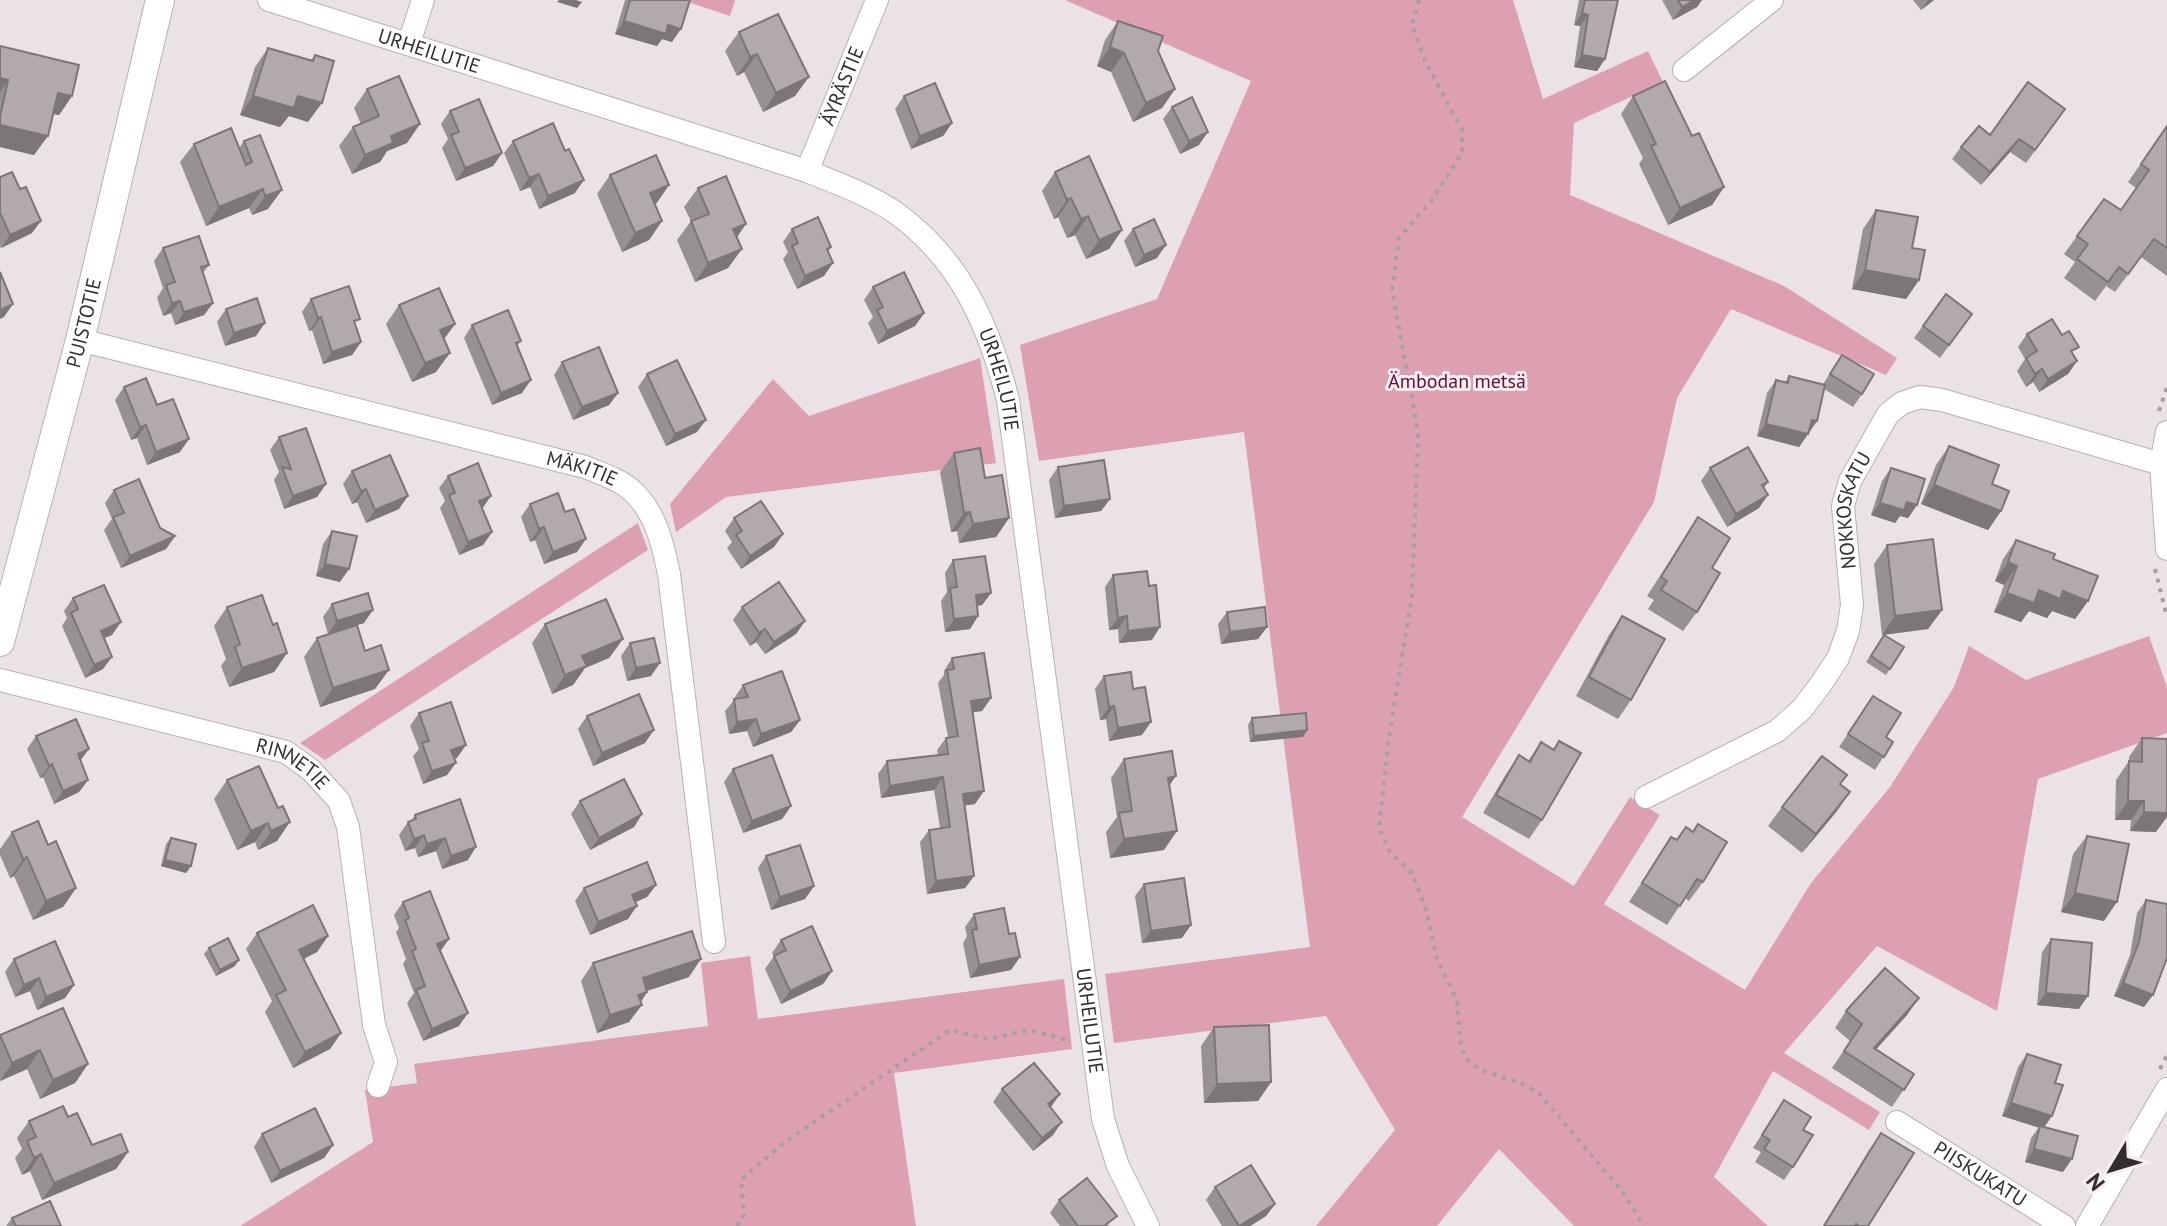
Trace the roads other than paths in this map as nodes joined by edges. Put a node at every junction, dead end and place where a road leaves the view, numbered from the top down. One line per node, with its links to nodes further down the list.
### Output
1 (160, 0): 9 (street, PUISTOTIE)
2 (269, 0): 6 (street, URHEILUTIE)
3 (423, 0): 6 (street)
4 (877, 0): 8 (street, ÄYRÄSTIE)
5 (1772, 0): 7 (street)
6 (409, 43): 8 (street, URHEILUTIE)
7 (1684, 70)
8 (807, 171): 20 (street, URHEILUTIE)
9 (80, 340): 13 (street, PUISTOTIE); 16 (street, MÄKITIE)
10 (2167, 432): 11 (street)
11 (2161, 464): 12 (street); 15 (street, NOKKOSKATU)
12 (2167, 549)
13 (0, 642)
14 (0, 680): 17 (street, RINNETIE)
15 (1646, 797)
16 (714, 942)
17 (378, 1086)
18 (2167, 1089): 22 (street)
19 (1897, 1122): 21 (street, PIISKUKATU)
20 (1148, 1226)
21 (2064, 1226)
22 (2087, 1226)

